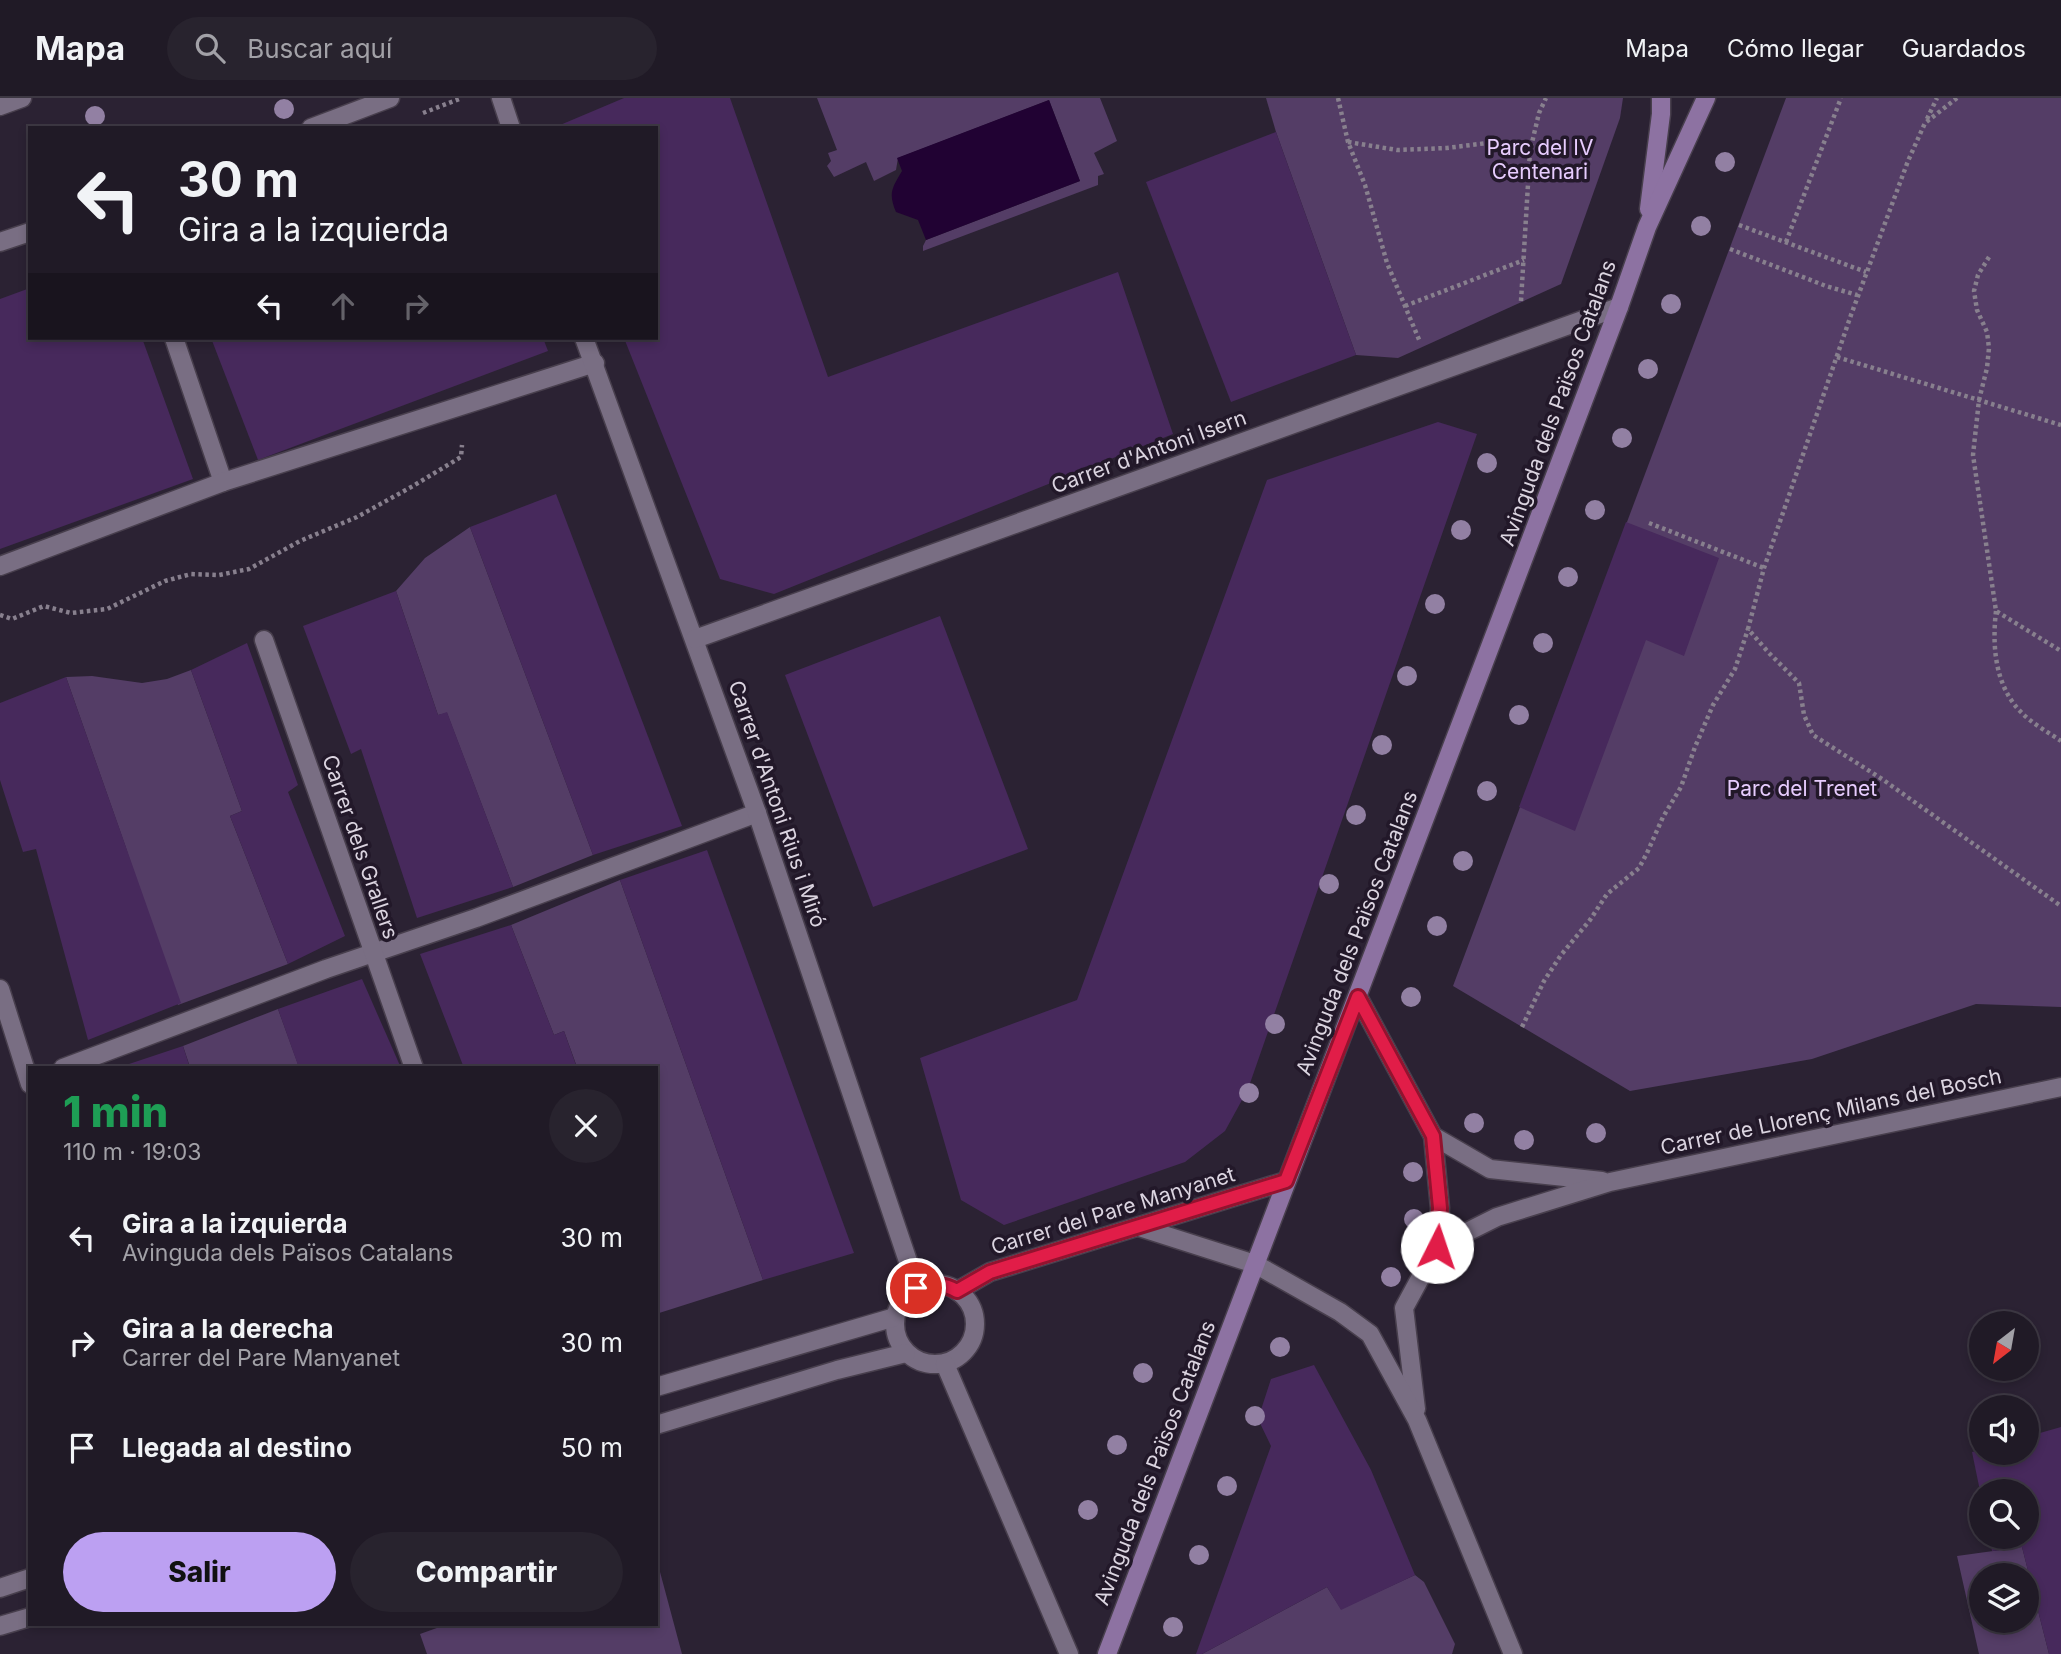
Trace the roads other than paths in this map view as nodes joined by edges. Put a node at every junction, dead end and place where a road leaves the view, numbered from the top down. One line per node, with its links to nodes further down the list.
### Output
1 (22, 98): 6 (street)
2 (390, 98): 7 (street)
3 (501, 98): 8 (street)
4 (1661, 98): 9 (main road, Avinguda dels Països Catalans)
5 (1706, 98): 9 (main road, Avinguda dels Països Catalans)
6 (0, 106)
7 (316, 126)
8 (510, 126)
9 (1647, 227): 12 (main road, Avinguda dels Països Catalans)
10 (28, 233): 11 (street)
11 (0, 243)
12 (1619, 307): 18 (street, Carrer d'Antoni Isern); 23 (main road, Avinguda dels Països Catalans)
13 (175, 340): 16 (street)
14 (585, 340): 15 (street, Carrer d'Antoni Rius i Miró)
15 (595, 363): 16 (street); 18 (street, Carrer d'Antoni Rius i Miró)
16 (223, 482): 17 (street)
17 (0, 565)
18 (695, 639): 20 (street, Carrer d'Antoni Rius i Miró)
19 (264, 640): 21 (street, Carrer dels Grallers)
20 (757, 813): 21 (street); 34 (street, Carrer d'Antoni Rius i Miró)
21 (372, 953): 24 (street); 25 (street, Carrer dels Grallers)
22 (0, 989): 26 (street)
23 (1358, 997): 28 (street); 29 (main road, Avinguda dels Països Catalans)
24 (68, 1066)
25 (413, 1066)
26 (28, 1077)
27 (2061, 1087): 30 (street, Carrer de Llorenç Milans del Bosch)
28 (1433, 1136): 30 (street, Carrer de Llorenç Milans del Bosch); 32 (street)
29 (1286, 1181): 31 (street, Carrer del Pare Manyanet); 33 (main road, Avinguda dels Països Catalans)
30 (1610, 1182): 32 (street, Carrer de Llorenç Milans del Bosch)
31 (1139, 1227): 33 (street); 35 (street, Carrer del Pare Manyanet)
32 (1437, 1247): 40 (street)
33 (1255, 1264): 40 (street); 48 (main road, Avinguda dels Països Catalans)
34 (916, 1288): 35 (street); 36 (street)
35 (957, 1291): 38 (street)
36 (895, 1317): 37 (street); 39 (street)
37 (906, 1353): 38 (street); 41 (street)
38 (945, 1364): 47 (street)
39 (658, 1386)
40 (1417, 1420): 46 (street)
41 (658, 1424)
42 (28, 1579): 43 (street)
43 (0, 1588)
44 (28, 1618): 45 (street)
45 (0, 1626)
46 (1501, 1626): 49 (street); 50 (street)
47 (1069, 1654)
48 (1107, 1654)
49 (1496, 1654)
50 (1513, 1654)

